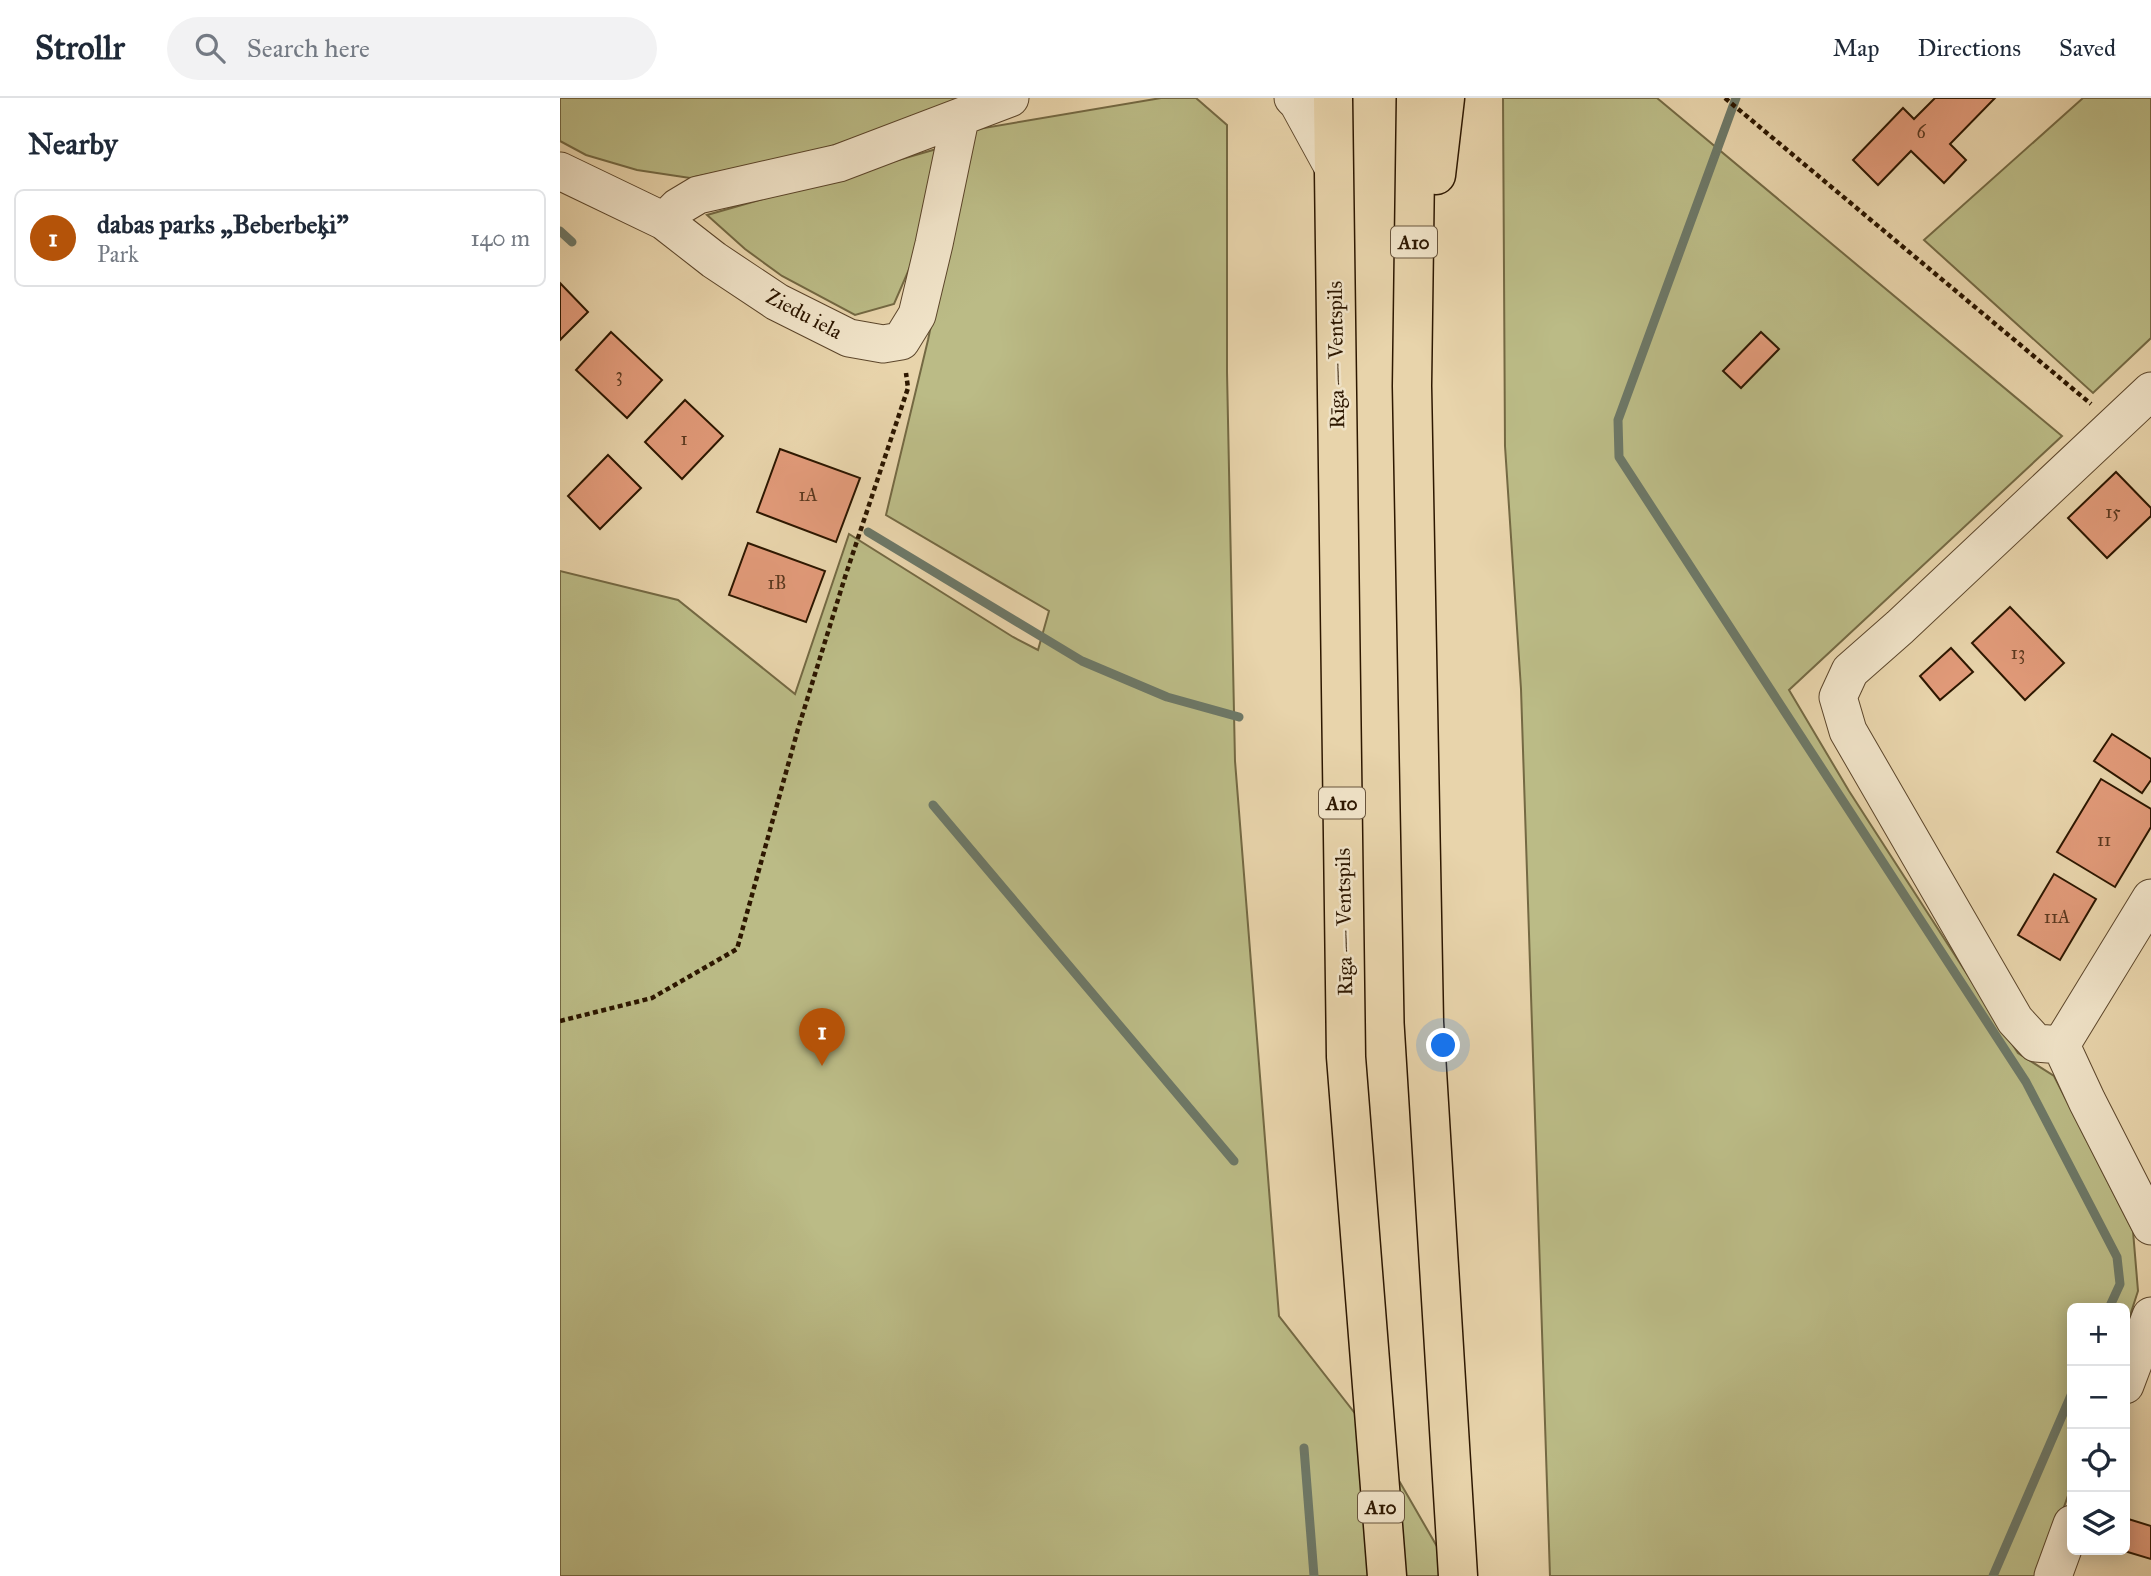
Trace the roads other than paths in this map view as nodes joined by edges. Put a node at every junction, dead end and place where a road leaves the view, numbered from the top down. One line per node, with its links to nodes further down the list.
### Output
1 (1010, 98): 6 (street)
2 (1293, 98): 7 (street)
3 (1333, 98): 7 (highway, Rīga — Ventspils / A10)
4 (1416, 98): 10 (highway, A10)
5 (1445, 98): 10 (highway)
6 (960, 119): 9 (street); 9 (street, Ziedu iela)
7 (1333, 167): 18 (highway, Rīga — Ventspils / A10)
8 (560, 171): 9 (street, Ziedu iela)
9 (664, 221)
10 (1412, 386): 19 (highway, A10)
11 (2151, 391): 13 (street)
12 (2151, 898): 13 (street)
13 (2062, 1045): 14 (street)
14 (2151, 1226)
15 (2151, 1316): 16 (street)
16 (2130, 1372)
17 (2067, 1538): 20 (street)
18 (1387, 1576)
19 (1458, 1576)
20 (2053, 1576)

